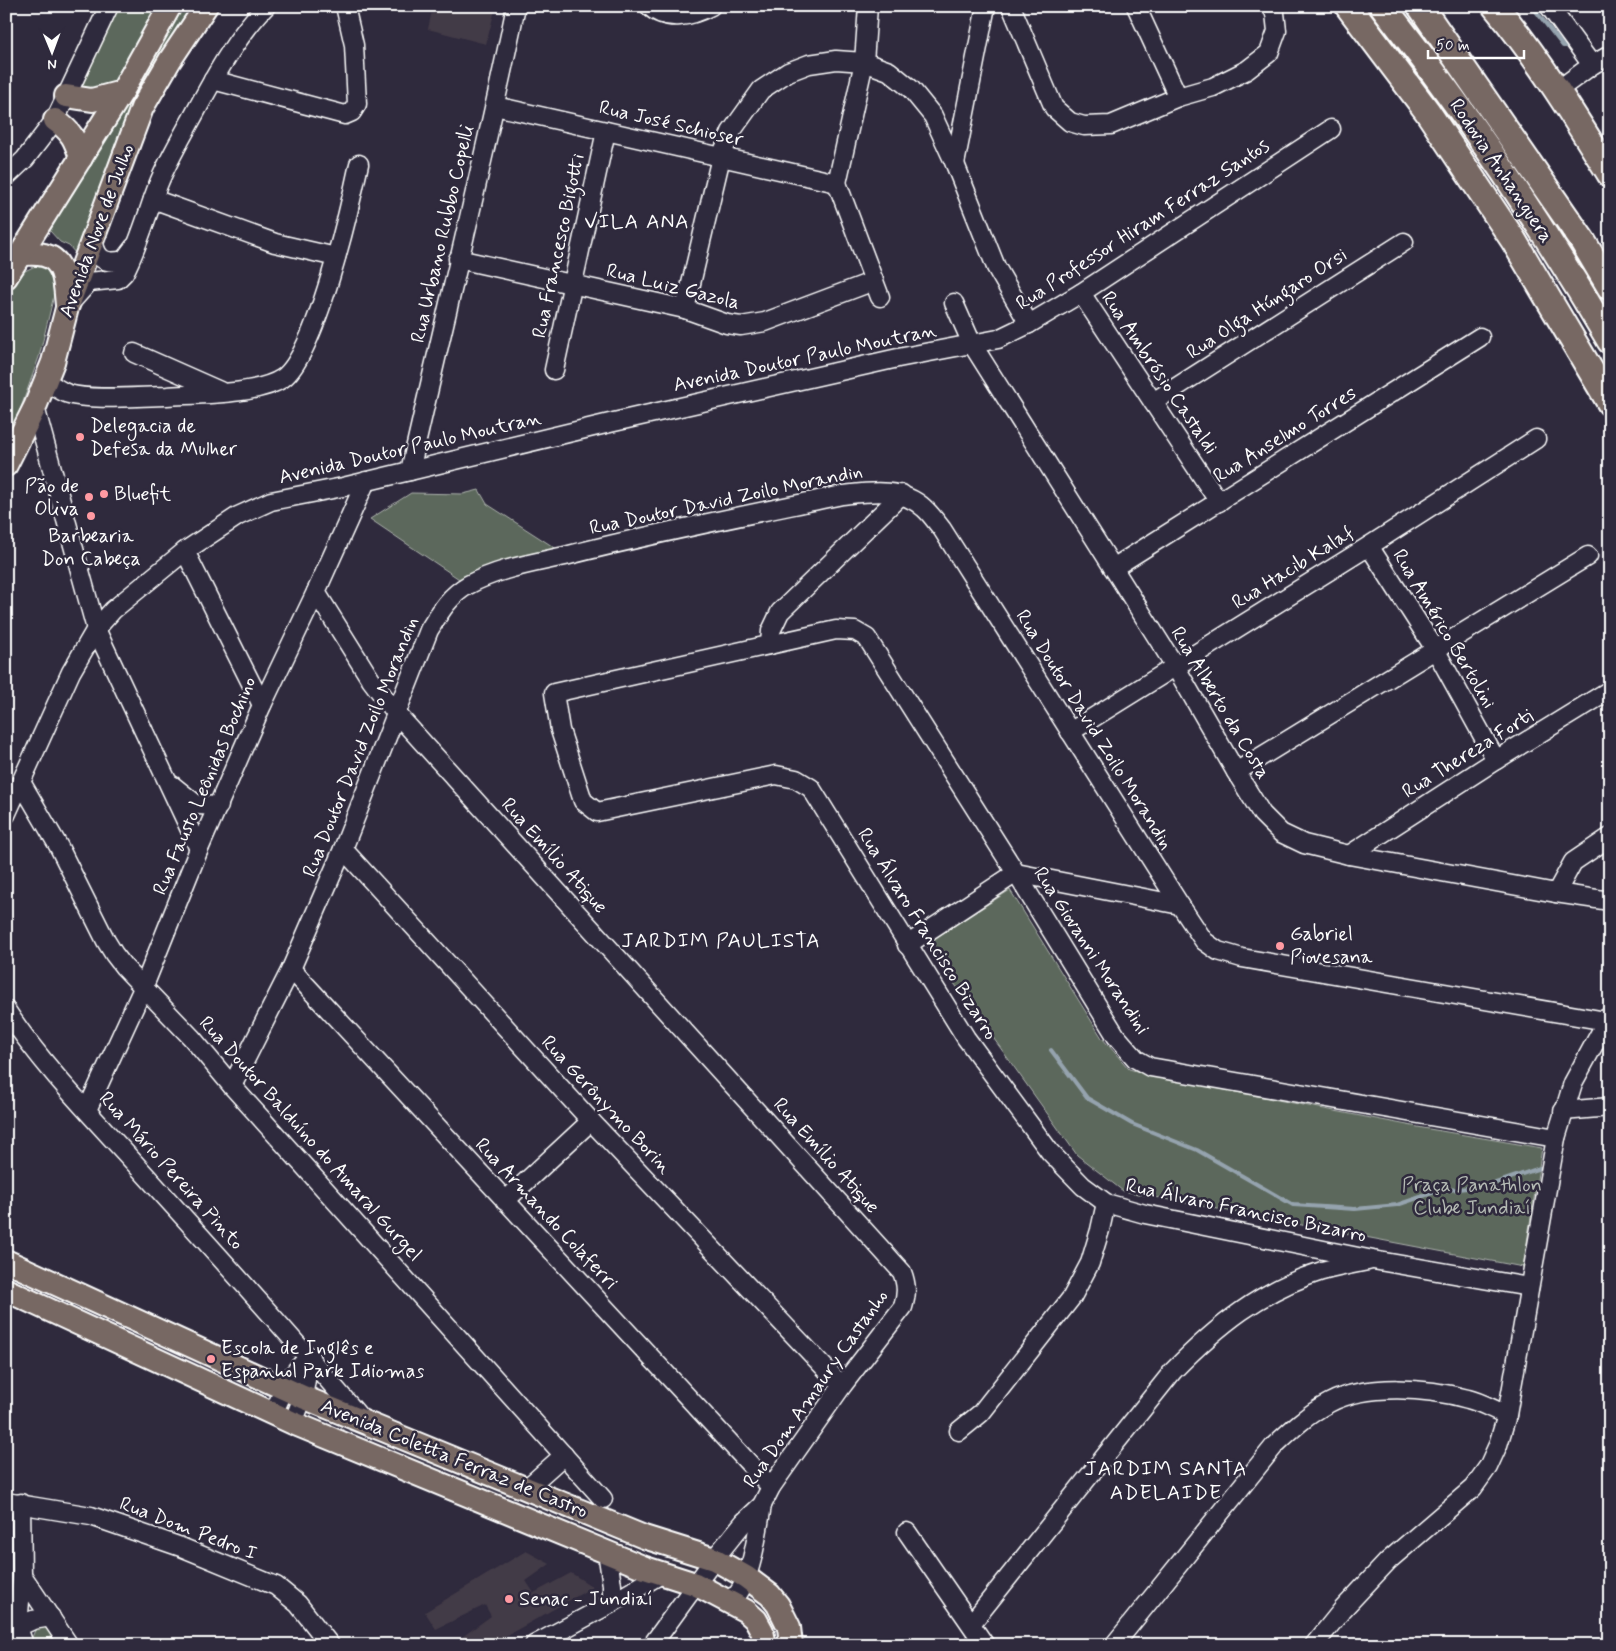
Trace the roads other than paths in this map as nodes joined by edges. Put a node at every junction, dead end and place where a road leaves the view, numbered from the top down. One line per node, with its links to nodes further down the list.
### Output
1 (109, 6): 27 (street)
2 (170, 6): 26 (main road, Avenida Nove de Julho)
3 (206, 6): 41 (main road, Avenida Nove de Julho)
4 (266, 6): 20 (street)
5 (280, 6): 20 (street)
6 (345, 6): 24 (street)
7 (516, 6): 29 (street, Rua Urbano Rubbo Copelli)
8 (649, 6): 9 (street)
9 (711, 6)
10 (868, 6): 22 (street)
11 (986, 6): 36 (street)
12 (1011, 6): 28 (street)
13 (1136, 6): 28 (street)
14 (1271, 6): 28 (street)
15 (1382, 6): 56 (highway, Rodovia Anhanguera)
16 (1420, 6): 49 (highway, Rodovia Anhanguera)
17 (1495, 6): 25 (highway)
18 (1548, 6): 23 (street)
19 (1350, 9): 63 (highway)
20 (253, 20): 24 (street)
21 (1610, 55): 23 (street)
22 (864, 62): 33 (street); 36 (street); 39 (street)
23 (1592, 65): 25 (street)
24 (213, 80): 40 (street)
25 (1558, 90): 37 (highway)
26 (122, 92): 27 (main road); 34 (main road, Avenida Nove de Julho)
27 (66, 96): 30 (street)
28 (1178, 97)
29 (495, 106): 32 (street, Rua José Schioser); 46 (street, Rua Urbano Rubbo Copelli)
30 (55, 120): 34 (main road); 38 (street)
31 (1331, 129): 50 (street, Rua Professor Hiram Ferraz Santos)
32 (606, 131): 33 (street, Rua José Schioser); 48 (street, Rua Francesco Bigotti)
33 (721, 157): 39 (street, Rua José Schioser); 53 (street)
34 (81, 158): 44 (main road, Avenida Nove de Julho)
35 (359, 164): 45 (street)
36 (955, 164): 54 (street)
37 (1610, 174)
38 (6, 177)
39 (837, 183): 53 (street, Rua Luiz Gazola)
40 (153, 199): 43 (street); 45 (street)
41 (93, 236): 43 (street); 52 (main road, Avenida Nove de Julho)
42 (1404, 242): 62 (street, Rua Olga Húngaro Orsi)
43 (136, 245): 52 (street)
44 (21, 254): 47 (main road, Avenida Nove de Julho); 52 (main road)
45 (336, 257): 61 (street)
46 (458, 259): 48 (street, Rua Luiz Gazola); 67 (street, Rua Urbano Rubbo Copelli)
47 (6, 277)
48 (573, 284): 53 (street, Rua Luiz Gazola); 59 (street, Rua Francesco Bigotti)
49 (1610, 287)
50 (1081, 293): 54 (street, Rua Professor Hiram Ferraz Santos); 62 (street, Rua Ambrósio Castaldi)
51 (954, 303): 57 (street, Rua Alberto da Costa)
52 (67, 308): 60 (main road, Avenida Nove de Julho)
53 (685, 309)
54 (1029, 324): 57 (street, Rua Professor Hiram Ferraz Santos)
55 (1480, 336): 70 (street, Rua Anselmo Torres)
56 (1610, 341)
57 (972, 344): 67 (street, Avenida Doutor Paulo Moutran); 74 (street, Rua Alberto da Costa)
58 (134, 353): 61 (street)
59 (554, 370)
60 (46, 381): 61 (street); 64 (main road, Avenida Nove de Julho)
61 (225, 393)
62 (1153, 402): 70 (street, Rua Ambrósio Castaldi)
63 (1610, 403)
64 (35, 406): 66 (main road, Avenida Nove de Julho); 76 (street)
65 (1536, 439): 71 (street, Rua Hacib Kalaf)
66 (6, 466)
67 (410, 471): 68 (street, Avenida Doutor Paulo Moutran)
68 (366, 481): 72 (street, Avenida Doutor Paulo Moutran); 75 (street, Rua Fausto Leônidas Bochino)
69 (902, 494): 77 (street); 82 (street, Rua Doutor David Zoilo Morandin); 83 (street, Rua Doutor David Zoilo Morandin)
70 (1219, 502): 74 (street, Rua Anselmo Torres)
71 (1369, 546): 78 (street, Rua Américo Bertolini); 79 (street, Rua Hacib Kalaf)
72 (185, 551): 76 (street, Avenida Doutor Paulo Moutran); 81 (street)
73 (1588, 556): 78 (street)
74 (1113, 568): 79 (street, Rua Alberto da Costa)
75 (316, 592): 81 (street, Rua Fausto Leônidas Bochino); 82 (street, Rua Emílio Atique)
76 (96, 629): 86 (street); 87 (street, Avenida Doutor Paulo Moutran)
77 (770, 645): 94 (street, Rua Giovanni Morandini); 98 (street, Rua Álvaro Francisco Bizarro)
78 (1435, 649): 84 (street, Rua Américo Bertolini); 85 (street)
79 (1175, 666): 83 (street, Rua Hacib Kalaf); 85 (street, Rua Alberto da Costa)
80 (1610, 690): 84 (street, Rua Thereza Forti)
81 (262, 705): 88 (street, Rua Fausto Leônidas Bochino)
82 (396, 713): 92 (street, Rua Doutor David Zoilo Morandin); 115 (street, Rua Emílio Atique)
83 (1070, 732): 97 (street, Rua Doutor David Zoilo Morandin)
84 (1496, 760): 93 (street, Rua Thereza Forti)
85 (1236, 772): 93 (street, Rua Alberto da Costa)
86 (166, 780): 88 (street); 91 (street)
87 (21, 782): 89 (street, Avenida Doutor Paulo Moutran); 100 (street, Rua Doutor Balduíno do Amaral Gurgel)
88 (219, 806): 91 (street, Rua Fausto Leônidas Bochino)
89 (6, 814)
90 (1610, 837): 95 (street)
91 (200, 849): 100 (street, Rua Fausto Leônidas Bochino)
92 (343, 849): 99 (street, Rua Doutor David Zoilo Morandin); 107 (street, Rua Gerônymo Borin)
93 (1349, 855): 95 (street, Rua Alberto da Costa)
94 (1016, 873): 97 (street); 98 (street); 108 (street, Rua Giovanni Morandini)
95 (1556, 893): 96 (street, Rua Alberto da Costa)
96 (1610, 901)
97 (1180, 905): 102 (street, Rua Doutor David Zoilo Morandin)
98 (907, 944): 110 (street, Rua Álvaro Francisco Bizarro)
99 (291, 969): 103 (street, Rua Doutor David Zoilo Morandin); 109 (street, Rua Armando Colaferri)
100 (144, 986): 103 (street, Rua Doutor Balduíno do Amaral Gurgel); 105 (street, Rua Fausto Leônidas Bochino)
101 (6, 1010): 105 (street, Rua Mário Pereira Pinto)
102 (1608, 1018): 106 (street)
103 (232, 1086): 124 (street, Rua Doutor Balduíno do Amaral Gurgel)
104 (1610, 1107): 106 (street)
105 (87, 1110): 116 (street, Rua Mário Pereira Pinto)
106 (1563, 1111): 108 (street)
107 (591, 1122): 109 (street); 117 (street, Rua Gerônymo Borin)
108 (1556, 1138): 113 (street)
109 (505, 1201): 125 (street, Rua Armando Colaferri)
110 (1106, 1203): 111 (street, Rua Álvaro Francisco Bizarro); 123 (street)
111 (1373, 1260): 113 (street, Rua Álvaro Francisco Bizarro); 140 (street)
112 (6, 1262): 118 (main road, Avenida Coletta Ferraz de Castro)
113 (1529, 1287): 120 (street)
114 (6, 1290): 119 (main road, Avenida Coletta Ferraz de Castro)
115 (906, 1297): 117 (street, Rua Dom Amaury Castanho)
116 (310, 1357): 118 (street); 121 (street, Rua Mário Pereira Pinto)
117 (842, 1386): 125 (street, Rua Dom Amaury Castanho)
118 (294, 1392): 119 (street); 121 (main road, Avenida Coletta Ferraz de Castro); 122 (street)
119 (273, 1414): 122 (main road, Avenida Coletta Ferraz de Castro)
120 (1507, 1415): 150 (street); 151 (street)
121 (363, 1421): 126 (main road, Avenida Coletta Ferraz de Castro)
122 (293, 1423): 131 (main road, Avenida Coletta Ferraz de Castro)
123 (958, 1431)
124 (564, 1454): 126 (street); 127 (street, Rua Doutor Balduíno do Amaral Gurgel)
125 (772, 1487): 129 (street, Rua Dom Amaury Castanho)
126 (527, 1488): 132 (main road, Avenida Coletta Ferraz de Castro)
127 (603, 1499)
128 (14, 1502): 134 (street); 144 (street, Rua Dom Pedro I)
129 (762, 1505): 132 (street, Rua Dom Amaury Castanho); 135 (street, Rua Dom Amaury Castanho)
130 (907, 1532): 140 (street)
131 (607, 1551): 133 (main road, Avenida Coletta Ferraz de Castro); 138 (street)
132 (714, 1559): 135 (main road, Avenida Coletta Ferraz de Castro); 136 (street, Rua Dom Amaury Castanho)
133 (663, 1573): 136 (main road, Avenida Coletta Ferraz de Castro); 138 (street)
134 (22, 1576): 139 (street); 141 (street)
135 (746, 1577): 137 (street, Rua Dom Amaury Castanho); 148 (main road, Avenida Coletta Ferraz de Castro)
136 (695, 1584): 137 (main road, Avenida Coletta Ferraz de Castro); 146 (street, Rua Dom Amaury Castanho)
137 (725, 1600): 147 (main road, Avenida Coletta Ferraz de Castro)
138 (612, 1603): 145 (street)
139 (51, 1617): 141 (street); 143 (street)
140 (971, 1624): 149 (street)
141 (18, 1626): 142 (street)
142 (24, 1645)
143 (69, 1645)
144 (330, 1645)
145 (534, 1645)
146 (652, 1645)
147 (765, 1645)
148 (792, 1645)
149 (985, 1645)
150 (1114, 1645)
151 (1314, 1645)

